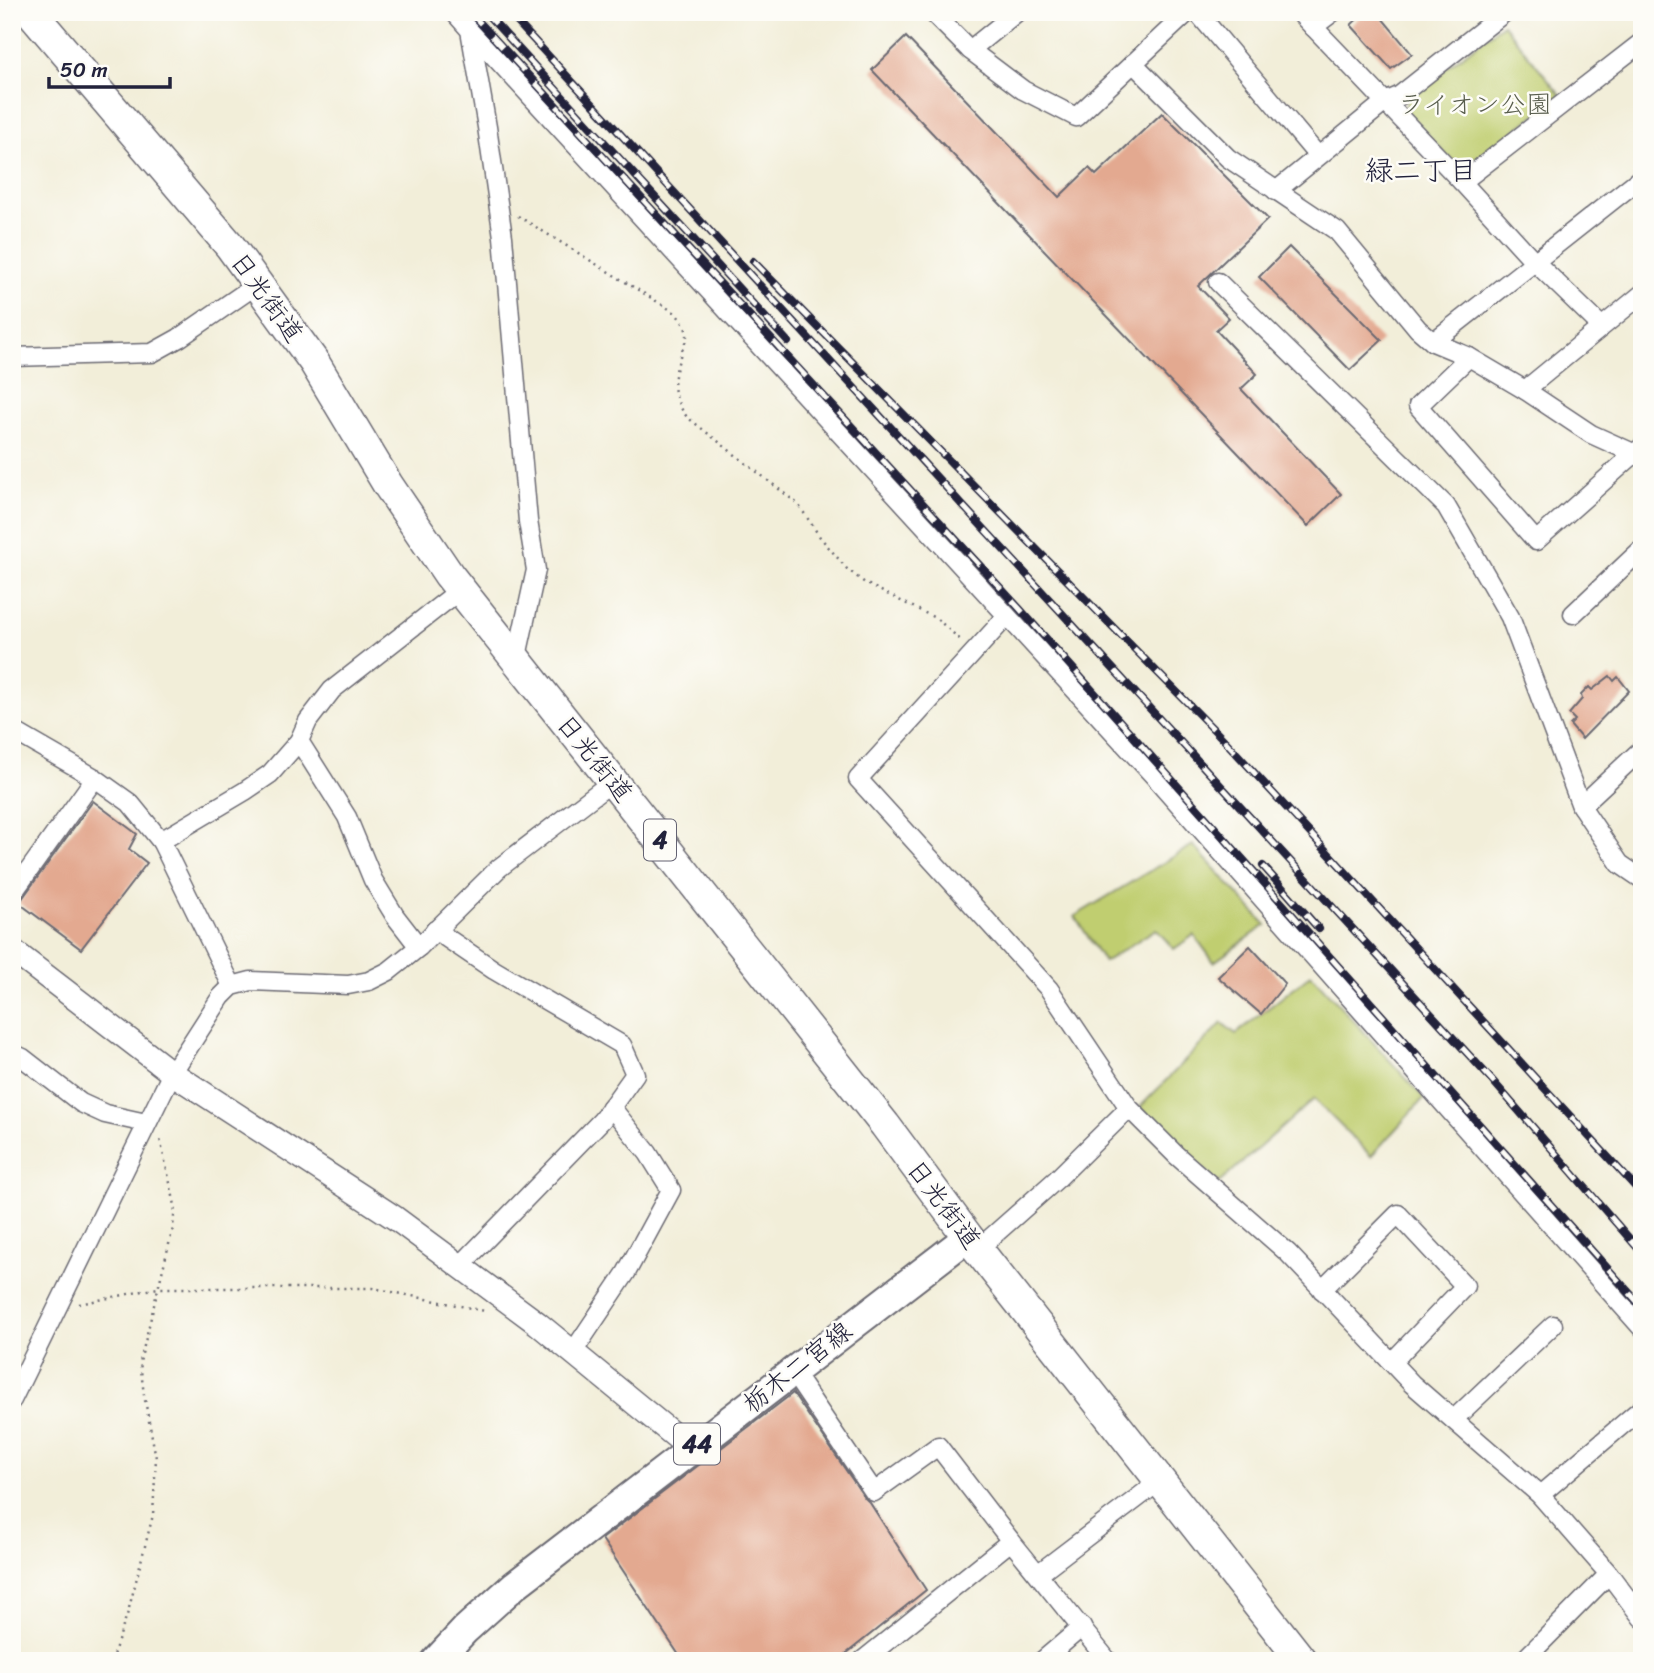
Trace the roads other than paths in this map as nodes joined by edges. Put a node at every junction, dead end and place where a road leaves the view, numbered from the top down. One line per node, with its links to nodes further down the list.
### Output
1 (31, 12): 22 (highway, 日光街道 / 4)
2 (454, 12): 11 (street)
3 (932, 12): 13 (street)
4 (1017, 12): 13 (street)
5 (1188, 12): 14 (street)
6 (1197, 12): 16 (street)
7 (1299, 12): 10 (street)
8 (1333, 12): 10 (street)
9 (1505, 12): 15 (street)
10 (1313, 27): 15 (street)
11 (470, 30): 33 (street); 34 (street)
12 (1642, 42): 18 (street)
13 (970, 50): 14 (street)
14 (1133, 63): 19 (street)
15 (1385, 102): 16 (street); 18 (street)
16 (1318, 156): 19 (street)
17 (1642, 177): 20 (street)
18 (1462, 182): 20 (street)
19 (1276, 191): 25 (street)
20 (1534, 261): 24 (street); 25 (street)
21 (1219, 282): 40 (street)
22 (259, 283): 26 (street); 31 (highway, 日光街道 / 4)
23 (1642, 294): 24 (street)
24 (1601, 326): 28 (street)
25 (1433, 342): 27 (street)
26 (12, 357)
27 (1469, 357): 28 (street); 29 (street)
28 (1525, 390): 29 (street)
29 (1640, 452)
30 (1642, 549): 32 (street)
31 (460, 590): 34 (highway, 日光街道 / 4); 36 (street)
32 (1573, 614)
33 (1007, 616): 51 (street); 57 (street)
34 (516, 661): 39 (highway, 日光街道 / 4)
35 (12, 730): 38 (street)
36 (299, 741): 41 (street); 45 (street)
37 (1642, 749): 40 (street)
38 (94, 778): 41 (street); 43 (street)
39 (613, 781): 44 (street); 53 (highway, 日光街道 / 4)
40 (1581, 806): 42 (street)
41 (161, 841): 47 (street)
42 (1642, 879)
43 (12, 894)
44 (435, 930): 45 (street); 50 (street)
45 (419, 947): 47 (street)
46 (12, 950): 49 (street)
47 (232, 986): 49 (street)
48 (12, 1053): 52 (street)
49 (172, 1073): 52 (street); 54 (street)
50 (611, 1107): 54 (street); 58 (street)
51 (1129, 1108): 53 (street); 55 (street)
52 (148, 1120): 61 (street)
53 (973, 1243): 60 (main road, 栃木二宮線 / 44); 65 (highway, 日光街道 / 4)
54 (460, 1266): 58 (street)
55 (1322, 1290): 59 (street); 59 (street)
56 (1553, 1325): 63 (street)
57 (1642, 1328)
58 (573, 1352): 64 (street)
59 (1392, 1362): 63 (street)
60 (792, 1371): 64 (main road, 栃木二宮線 / 44); 67 (street)
61 (12, 1400)
62 (1642, 1408): 66 (street)
63 (1454, 1419): 66 (street)
64 (691, 1449): 72 (main road, 栃木二宮線 / 44)
65 (1161, 1480): 68 (street); 76 (highway, 日光街道 / 4)
66 (1540, 1495): 69 (street)
67 (1011, 1541): 68 (street); 73 (street)
68 (1038, 1573): 71 (street)
69 (1609, 1574): 70 (street); 77 (street)
70 (1642, 1618)
71 (1082, 1627): 74 (street); 75 (street)
72 (436, 1661)
73 (862, 1661)
74 (1042, 1661)
75 (1108, 1661)
76 (1301, 1661)
77 (1523, 1661)

